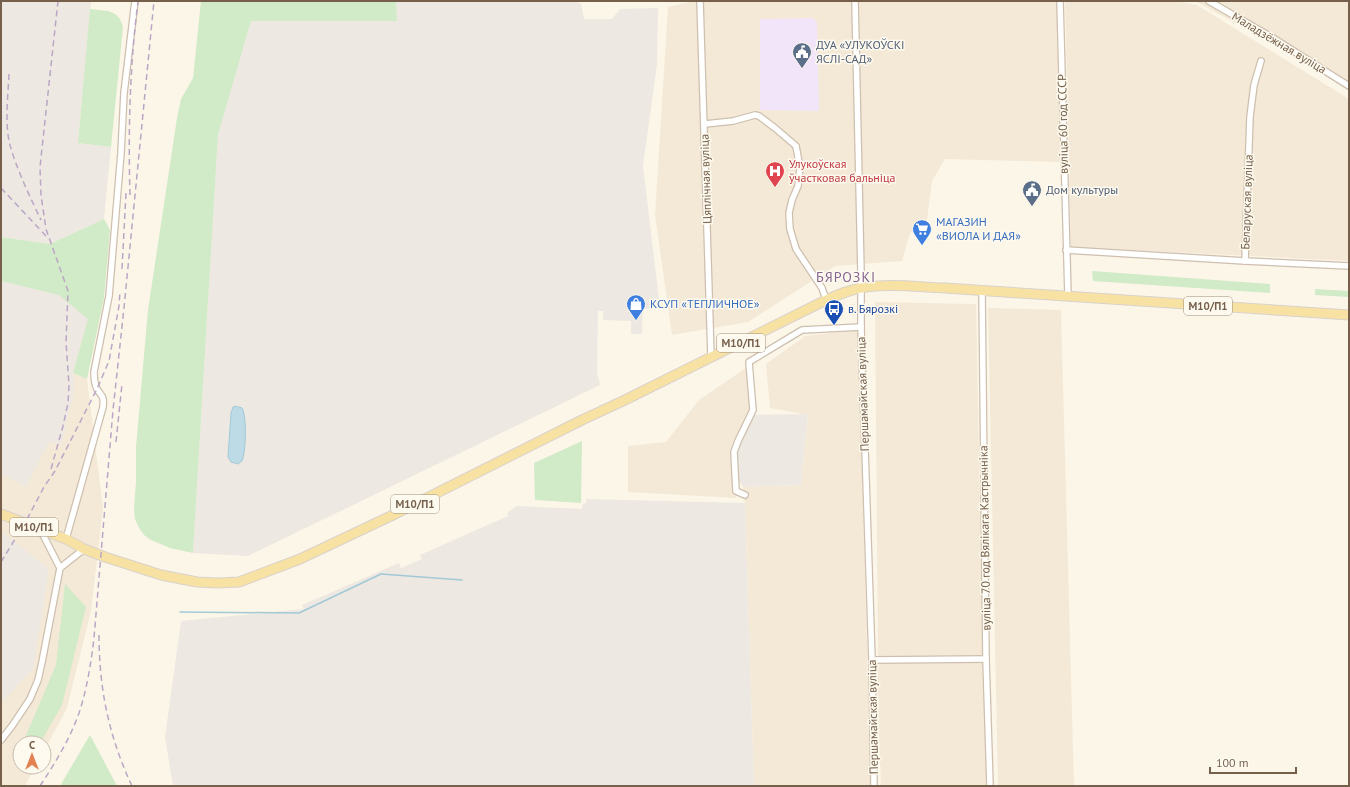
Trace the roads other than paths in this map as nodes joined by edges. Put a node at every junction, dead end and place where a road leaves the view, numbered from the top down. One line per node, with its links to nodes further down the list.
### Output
1 (135, 1): 22 (street)
2 (700, 1): 8 (street, Цяплічная вуліца)
3 (855, 1): 12 (street, Першамайская вуліца)
4 (1060, 1): 9 (street, вуліца 60 год СССР)
5 (1209, 1): 7 (street, Маладзёжная вуліца)
6 (1261, 61): 10 (street, Беларуская вуліца)
7 (1349, 86)
8 (705, 124): 15 (street); 18 (street, Цяплічная вуліца)
9 (1066, 250): 10 (street, Беларуская вуліца); 14 (street, вуліца 60 год СССР)
10 (1245, 261): 11 (street)
11 (1349, 266)
12 (861, 288): 13 (main road, М10/П1); 15 (main road, М10/П1); 17 (street, Першамайская вуліца)
13 (982, 290): 14 (main road, М10/П1); 25 (street, вуліца 70 год Вялікага Кастрычніка)
14 (1068, 296): 16 (main road, М10/П1)
15 (826, 300): 18 (main road, М10/П1)
16 (1349, 316)
17 (861, 327): 19 (street); 26 (street, Першамайская вуліца)
18 (712, 357): 23 (main road, М10/П1)
19 (745, 495)
20 (1, 514): 21 (main road, М10/П1)
21 (39, 529): 22 (main road, М10/П1); 24 (street)
22 (66, 539): 23 (main road, М10/П1)
23 (84, 549): 24 (street)
24 (60, 568): 27 (street)
25 (986, 659): 26 (street); 29 (street, вуліца 70 год Вялікага Кастрычніка)
26 (872, 660): 28 (street, Першамайская вуліца)
27 (1, 740)
28 (874, 786)
29 (990, 786)

